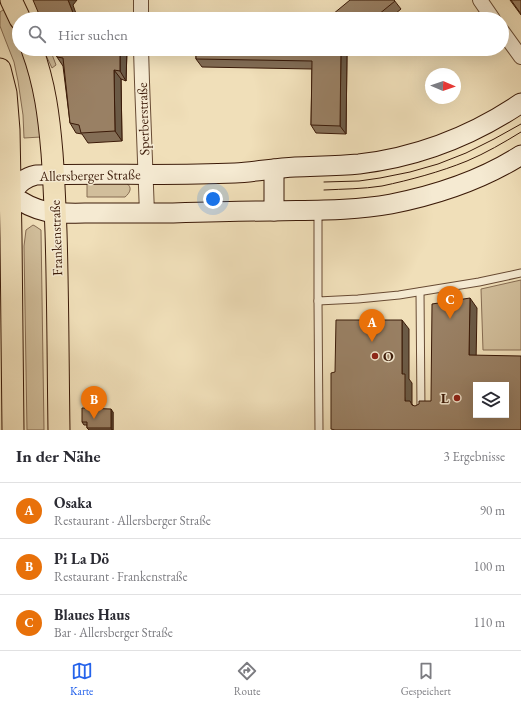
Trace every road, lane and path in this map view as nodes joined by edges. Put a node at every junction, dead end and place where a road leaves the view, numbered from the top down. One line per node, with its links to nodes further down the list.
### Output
1 (3, 0): 5 (main road)
2 (11, 0): 6 (main road)
3 (141, 0): 7 (street)
4 (480, 0): 8 (street)
5 (0, 3)
6 (17, 12)
7 (141, 12)
8 (489, 12)
9 (509, 41): 12 (street)
10 (34, 56): 17 (main road, Frankenstraße)
11 (141, 56): 18 (street, Sperberstraße)
12 (521, 57)
13 (0, 69): 19 (main road)
14 (521, 103): 16 (main road, Allersberger Straße)
15 (521, 155): 20 (main road)
16 (274, 169): 18 (main road, Allersberger Straße); 21 (main road)
17 (54, 174): 18 (main road, Allersberger Straße); 19 (main road, Allersberger Straße); 22 (main road, Frankenstraße)
18 (146, 174): 23 (street, Sperberstraße)
19 (10, 194): 22 (main road); 28 (main road)
20 (318, 210): 21 (main road); 26 (lane)
21 (274, 211): 23 (main road)
22 (56, 213): 23 (main road); 29 (main road, Frankenstraße)
23 (147, 213)
24 (521, 273): 25 (lane)
25 (420, 292): 26 (lane); 27 (lane)
26 (318, 301): 30 (lane)
27 (421, 410)
28 (13, 430)
29 (59, 430)
30 (319, 430)

